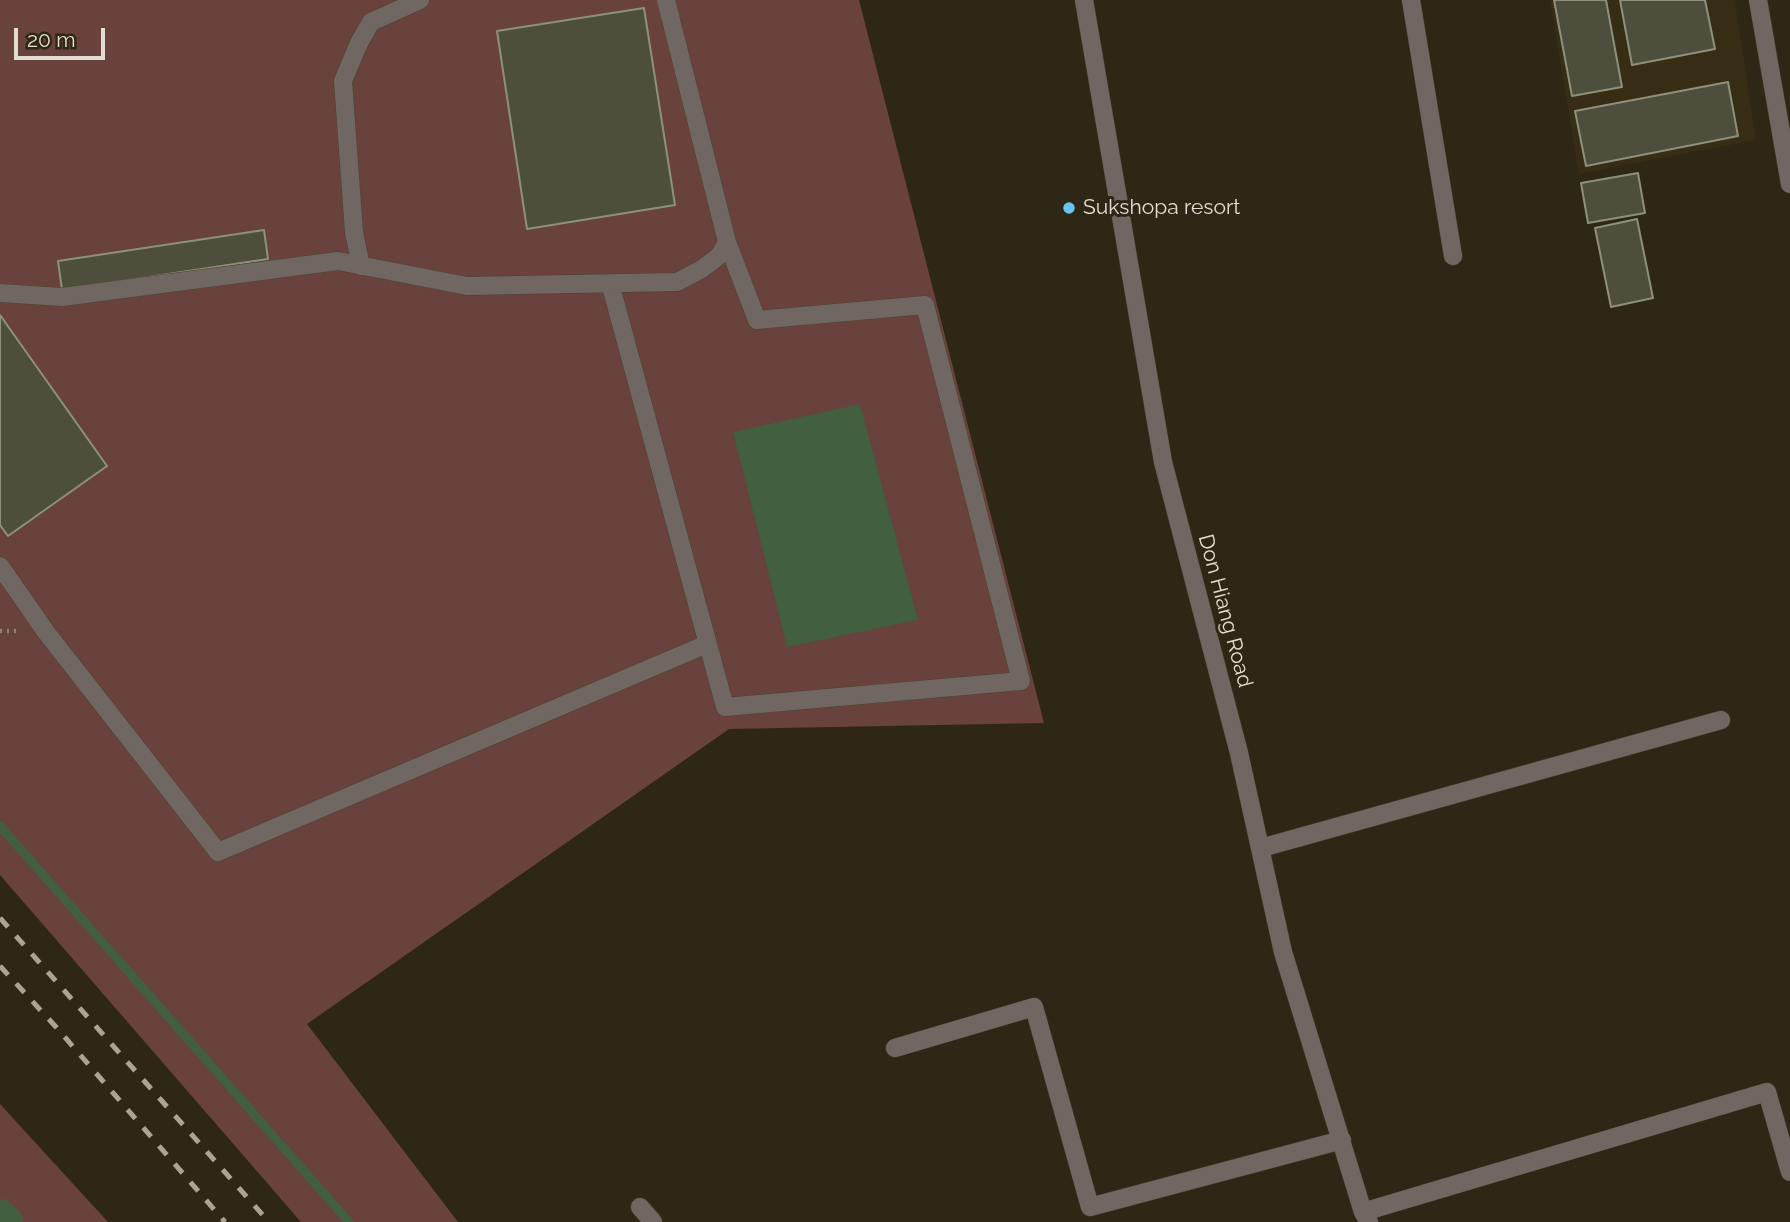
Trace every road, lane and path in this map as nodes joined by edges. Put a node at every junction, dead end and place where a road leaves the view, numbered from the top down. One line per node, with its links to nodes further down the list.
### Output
1 (419, 0): 9 (street)
2 (666, 0): 7 (street)
3 (1084, 0): 15 (street, Don Hiang Road)
4 (1411, 0): 8 (street)
5 (1758, 0): 6 (street)
6 (1790, 184)
7 (726, 242): 10 (street); 13 (street)
8 (1453, 256)
9 (361, 265): 10 (street); 11 (street)
10 (610, 283): 13 (street)
11 (0, 293)
12 (0, 566): 13 (street)
13 (707, 644)
14 (1721, 720): 15 (street)
15 (1261, 848): 17 (street, Don Hiang Road)
16 (895, 1048): 20 (street)
17 (1342, 1140): 20 (street); 21 (street, Don Hiang Road)
18 (1790, 1172): 21 (street)
19 (640, 1207): 22 (street)
20 (1091, 1214)
21 (1366, 1217)
22 (653, 1222)

